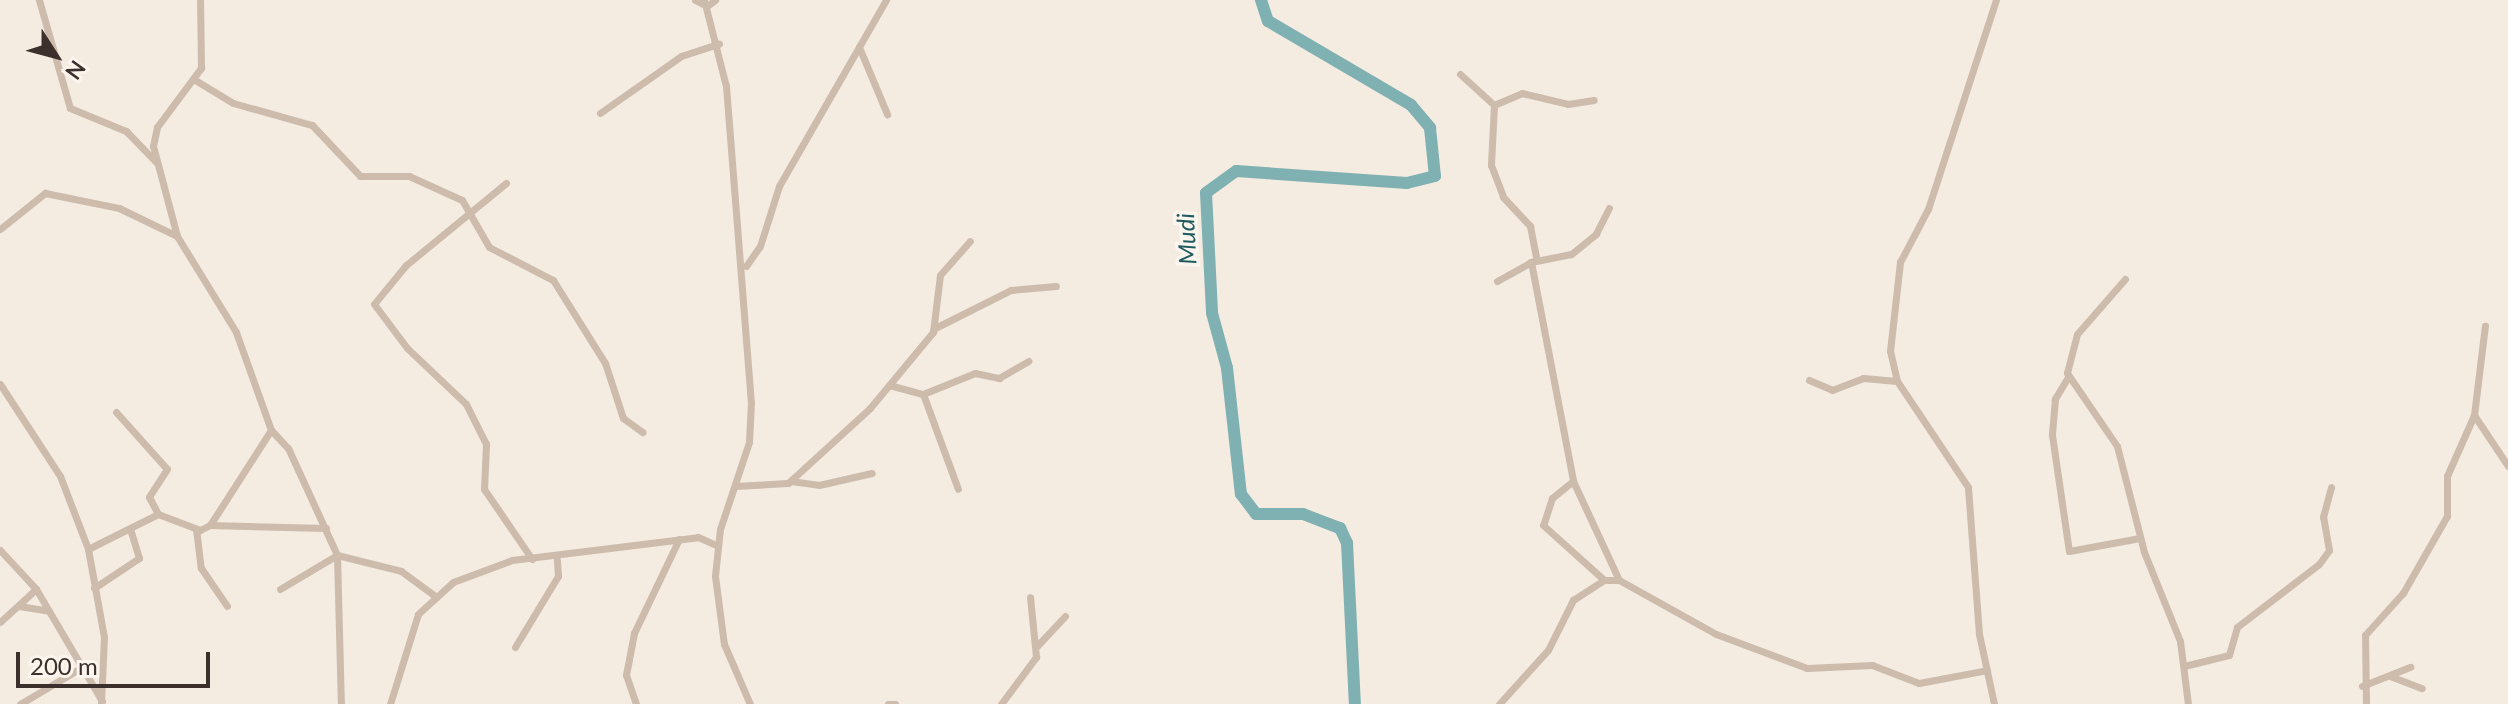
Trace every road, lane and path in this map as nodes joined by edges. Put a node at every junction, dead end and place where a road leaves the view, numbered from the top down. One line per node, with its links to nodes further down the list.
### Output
1 (39, 0): 16 (street)
2 (200, 0): 11 (street)
3 (695, 0): 7 (street)
4 (715, 0): 7 (street)
5 (886, 0): 9 (street)
6 (1996, 0): 33 (street)
7 (706, 3): 8 (street)
8 (719, 44): 14 (street); 24 (street)
9 (859, 47): 15 (street); 24 (street)
10 (1460, 74): 13 (street)
11 (195, 80): 16 (street); 19 (street)
12 (1594, 100): 13 (street)
13 (1494, 105): 23 (street)
14 (600, 113)
15 (887, 114)
16 (156, 162): 21 (street)
17 (506, 183): 19 (street)
18 (1609, 208): 23 (street)
19 (471, 214): 40 (street); 59 (street)
20 (0, 229): 21 (street)
21 (177, 236): 39 (street)
22 (970, 241): 29 (street)
23 (1534, 260): 26 (street); 44 (street)
24 (746, 266): 45 (street)
25 (2125, 279): 31 (street)
26 (1497, 281)
27 (1056, 286): 29 (street)
28 (2485, 326): 38 (street)
29 (935, 328): 35 (street)
30 (1028, 361): 36 (street)
31 (2068, 377): 53 (street); 53 (street)
32 (1809, 380): 33 (street)
33 (1897, 381): 78 (street)
34 (0, 384): 56 (street)
35 (889, 385): 36 (street); 43 (street)
36 (923, 394): 47 (street)
37 (116, 412): 48 (street)
38 (2474, 415): 41 (street); 80 (street)
39 (271, 430): 49 (street); 51 (street)
40 (642, 432)
41 (2508, 466)
42 (872, 473): 43 (street)
43 (791, 481): 45 (street)
44 (1573, 481): 61 (street); 62 (street)
45 (735, 486): 55 (street)
46 (2331, 487): 75 (street)
47 (958, 489)
48 (158, 514): 50 (street); 52 (street)
49 (210, 525): 51 (street); 52 (street)
50 (130, 528): 56 (street); 63 (street)
51 (326, 528): 58 (street)
52 (196, 529): 69 (street)
53 (2140, 538): 75 (street)
54 (679, 539): 55 (street); 60 (street); 86 (street)
55 (716, 545): 87 (street)
56 (88, 549): 63 (street)
57 (0, 550): 64 (street)
58 (337, 555): 65 (street); 66 (street); 84 (street)
59 (532, 559): 60 (street); 66 (street)
60 (557, 560): 74 (street)
61 (1604, 580): 62 (street); 91 (street)
62 (1619, 580): 78 (street)
63 (94, 588): 82 (street)
64 (36, 589): 68 (street); 70 (street)
65 (280, 589)
66 (435, 596): 85 (street)
67 (1030, 597): 73 (street)
68 (18, 606): 70 (street); 72 (street)
69 (227, 606)
70 (51, 612): 77 (street)
71 (1065, 616): 73 (street)
72 (0, 622)
73 (1037, 646): 90 (street)
74 (515, 647)
75 (2184, 666): 93 (street)
76 (2410, 667): 79 (street)
77 (79, 669): 82 (street); 83 (street)
78 (1987, 670): 92 (street)
79 (2389, 676): 80 (street); 81 (street)
80 (2362, 686): 94 (street)
81 (2422, 688)
82 (102, 703)
83 (20, 704)
84 (341, 704)
85 (390, 704)
86 (636, 704)
87 (750, 704)
88 (888, 704): 89 (street)
89 (895, 704)
90 (1001, 704)
91 (1499, 704)
92 (1994, 704)
93 (2188, 704)
94 (2366, 704)

